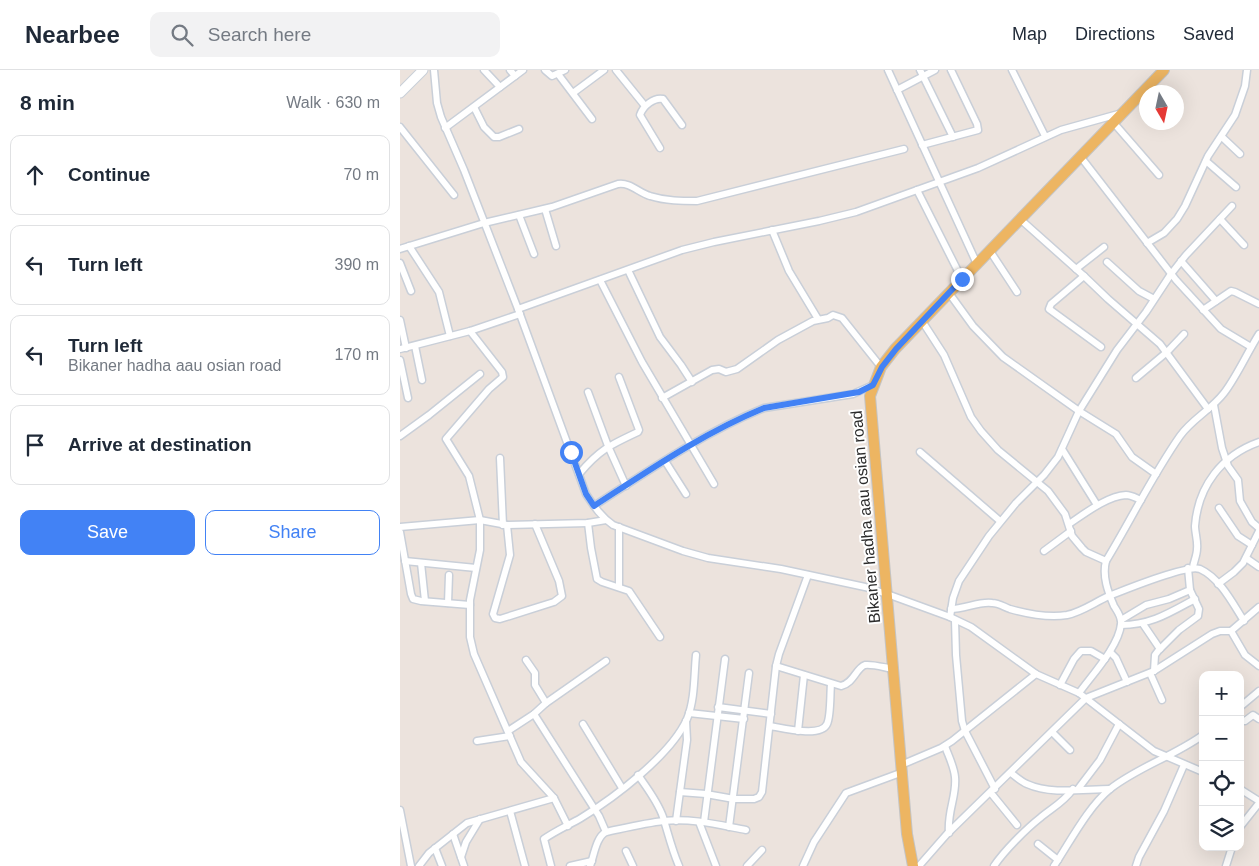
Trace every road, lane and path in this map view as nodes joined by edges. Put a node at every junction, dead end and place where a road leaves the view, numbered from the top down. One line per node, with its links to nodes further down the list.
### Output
1 (422, 70): 20 (street)
2 (434, 70): 29 (street)
3 (484, 70): 18 (street)
4 (510, 70): 17 (street)
5 (523, 70): 17 (street)
6 (545, 70): 15 (street)
7 (604, 70): 21 (street)
8 (616, 70): 22 (street)
9 (888, 70): 19 (street)
10 (935, 70): 16 (street)
11 (951, 70): 32 (street)
12 (1012, 70): 31 (street)
13 (1164, 70): 24 (main road, Bikaner hadha aau osian road)
14 (1248, 70): 33 (street)
15 (562, 72): 21 (street)
16 (922, 73): 19 (street); 32 (street)
17 (515, 76): 18 (street)
18 (500, 87): 23 (street)
19 (897, 90): 34 (street)
20 (400, 93)
21 (573, 94): 25 (street)
22 (645, 106): 27 (street); 35 (street)
23 (474, 107): 29 (street); 30 (street)
24 (1122, 113): 26 (main road, Bikaner hadha aau osian road); 31 (street)
25 (592, 119)
26 (1113, 122): 38 (main road, Bikaner hadha aau osian road); 40 (street)
27 (682, 125)
28 (400, 127): 44 (street)
29 (446, 128): 50 (street)
30 (519, 129)
31 (1045, 136): 41 (street)
32 (953, 137): 34 (street)
33 (1222, 137): 37 (street); 39 (street)
34 (922, 145): 41 (street)
35 (660, 148)
36 (904, 149): 46 (street)
37 (1240, 154)
38 (1080, 156): 48 (main road, Bikaner hadha aau osian road); 52 (street)
39 (1206, 161): 42 (street); 52 (street)
40 (1159, 176)
41 (938, 182): 43 (street); 63 (street)
42 (1236, 187)
43 (917, 190): 51 (street); 68 (street)
44 (454, 195)
45 (1232, 206): 49 (street)
46 (545, 209): 47 (street); 55 (street)
47 (519, 215): 50 (street); 59 (street)
48 (1020, 219): 58 (main road, Bikaner hadha aau osian road); 64 (street)
49 (1220, 219): 53 (street); 60 (street)
50 (484, 223): 54 (street); 77 (street)
51 (772, 230): 65 (street); 78 (street)
52 (1147, 243): 66 (street)
53 (1244, 245)
54 (409, 246): 57 (street); 84 (street)
55 (556, 246)
56 (1104, 246): 64 (street)
57 (400, 248)
58 (990, 251): 63 (main road, Bikaner hadha aau osian road); 71 (street)
59 (534, 254)
60 (1181, 261): 66 (street); 74 (street)
61 (1107, 262): 73 (street)
62 (400, 263): 70 (street)
63 (977, 264): 68 (main road, Bikaner hadha aau osian road)
64 (1076, 269): 67 (street)
65 (628, 270): 69 (street); 97 (street)
66 (1171, 274): 73 (street); 76 (street)
67 (1084, 276): 81 (street); 88 (street)
68 (962, 279): 72 (main road, Bikaner hadha aau osian road)
69 (600, 280): 77 (street); 101 (street)
70 (411, 291)
71 (1018, 292)
72 (949, 293): 80 (main road, Bikaner hadha aau osian road); 103 (street)
73 (1154, 299): 81 (street)
74 (1216, 300): 75 (street); 76 (street)
75 (1259, 304)
76 (1203, 310): 87 (street)
77 (519, 312): 82 (street); 113 (street)
78 (818, 319): 92 (street); 97 (street)
79 (400, 320): 89 (street)
80 (922, 321): 92 (main road, Bikaner hadha aau osian road); 115 (street)
81 (1137, 325): 90 (street); 103 (street)
82 (470, 331): 84 (street); 123 (street)
83 (1184, 334): 90 (street)
84 (450, 336): 86 (street)
85 (1258, 338): 87 (street)
86 (415, 346): 89 (street); 96 (street)
87 (1251, 346): 102 (street)
88 (1101, 347)
89 (403, 348)
90 (1167, 352): 95 (street); 102 (street)
91 (400, 360): 100 (street)
92 (882, 367): 98 (main road, Bikaner hadha aau osian road)
93 (480, 374): 104 (street)
94 (619, 377): 107 (street)
95 (1136, 378)
96 (422, 380)
97 (692, 382): 101 (street)
98 (873, 385): 106 (street); 148 (main road, Bikaner hadha aau osian road)
99 (588, 392): 107 (street)
100 (408, 398)
101 (662, 398): 106 (street)
102 (1211, 407): 112 (street); 114 (street)
103 (1079, 411): 108 (street); 114 (street)
104 (400, 436)
105 (1259, 442): 112 (street)
106 (691, 445): 111 (street); 116 (street)
107 (608, 446): 113 (street); 117 (street)
108 (1062, 449): 115 (street); 120 (street)
109 (920, 452): 125 (street)
110 (500, 458): 128 (street)
111 (665, 461): 117 (street); 118 (street)
112 (1226, 461): 132 (street); 142 (street)
113 (579, 474): 121 (street)
114 (1156, 474): 119 (street)
115 (1036, 482): 125 (street); 131 (street)
116 (714, 484)
117 (626, 486): 121 (street)
118 (686, 494)
119 (1141, 500): 120 (street); 138 (street)
120 (1098, 505): 131 (street)
121 (594, 506): 124 (street)
122 (1219, 508): 134 (street)
123 (480, 520): 128 (street); 129 (street); 141 (street)
124 (606, 520): 126 (street); 130 (street)
125 (1000, 521): 155 (street)
126 (588, 523): 127 (street); 146 (street)
127 (535, 524): 128 (street); 128 (street)
128 (505, 525)
129 (400, 527)
130 (619, 527): 144 (street); 146 (street)
131 (1070, 528): 135 (street); 138 (street)
132 (1259, 530): 134 (street)
133 (400, 532): 137 (street)
134 (1252, 545): 136 (street)
135 (1044, 551)
136 (1246, 558): 140 (street); 145 (street)
137 (405, 561): 139 (street); 151 (street)
138 (1106, 561): 149 (street)
139 (421, 563): 141 (street); 151 (street)
140 (1259, 567)
141 (476, 568): 153 (street)
142 (1190, 568): 145 (street); 147 (street); 149 (street)
143 (449, 575): 152 (street)
144 (808, 576): 148 (street); 169 (street)
145 (1218, 584): 157 (street)
146 (619, 587): 161 (street)
147 (1190, 590): 150 (street); 158 (street)
148 (887, 594): 156 (street); 171 (main road, Bikaner hadha aau osian road)
149 (1110, 596): 155 (street); 158 (street)
150 (1195, 599): 159 (street); 162 (street)
151 (425, 601): 152 (street)
152 (448, 603): 153 (street)
153 (470, 605): 201 (street)
154 (1259, 607): 157 (street)
155 (951, 610): 156 (street)
156 (953, 618): 174 (street); 199 (street)
157 (1244, 621): 160 (street)
158 (1121, 622): 159 (street); 163 (street)
159 (1143, 624): 162 (street)
160 (1230, 631): 170 (street); 172 (street)
161 (660, 637)
162 (1160, 649): 172 (street)
163 (1110, 652): 166 (street); 176 (street)
164 (696, 655): 187 (street)
165 (724, 659): 185 (street)
166 (1105, 659): 178 (street); 180 (street)
167 (526, 660): 183 (street)
168 (606, 661): 183 (street)
169 (776, 666): 175 (street); 189 (street)
170 (1259, 666)
171 (894, 669): 177 (street); 208 (main road, Bikaner hadha aau osian road)
172 (1152, 672): 176 (street); 182 (street)
173 (749, 673): 186 (street)
174 (1036, 674): 178 (street); 199 (street)
175 (804, 675): 177 (street); 198 (street)
176 (1127, 682): 181 (street)
177 (830, 684): 198 (street)
178 (1060, 685): 180 (street)
179 (1259, 691): 184 (street)
180 (1079, 693): 181 (street)
181 (1086, 698): 196 (street); 200 (street)
182 (1162, 700)
183 (546, 704): 188 (street)
184 (1244, 704)
185 (718, 707): 186 (street); 190 (street)
186 (745, 710): 189 (street); 191 (street)
187 (688, 713): 190 (street); 193 (street)
188 (534, 714): 201 (street); 223 (street)
189 (771, 714): 197 (street)
190 (717, 716): 191 (street); 218 (street)
191 (744, 719): 220 (street)
192 (1259, 719): 194 (street)
193 (686, 721): 211 (street); 216 (street)
194 (1244, 721)
195 (583, 724): 212 (street)
196 (1120, 724): 206 (street); 213 (street)
197 (770, 726): 198 (street); 220 (street)
198 (798, 731)
199 (965, 731): 204 (street); 215 (street)
200 (1052, 732): 205 (street); 210 (street)
201 (509, 733): 203 (street); 219 (street)
202 (1199, 738): 206 (street)
203 (476, 741)
204 (945, 746): 208 (street); 235 (street)
205 (1070, 750)
206 (1166, 757): 207 (street); 214 (street)
207 (1184, 765): 209 (street); 260 (street)
208 (902, 768): 256 (street); 257 (main road, Bikaner hadha aau osian road)
209 (1199, 771)
210 (1011, 773): 213 (street); 215 (street)
211 (638, 776): 212 (street); 226 (street)
212 (622, 788): 223 (street)
213 (1076, 789): 214 (street); 259 (street)
214 (1110, 789): 244 (street)
215 (993, 791): 230 (street); 235 (street)
216 (680, 792): 218 (street); 227 (street)
217 (1244, 792): 221 (street)
218 (706, 794): 220 (street); 228 (street)
219 (554, 798): 224 (street); 231 (street)
220 (734, 799): 232 (street)
221 (1259, 802): 229 (street)
222 (400, 810): 245 (street)
223 (595, 810): 231 (street); 234 (street)
224 (510, 811): 225 (street); 249 (street)
225 (480, 819): 236 (street); 242 (street)
226 (664, 821): 227 (street); 234 (street); 253 (street)
227 (676, 821): 228 (street)
228 (701, 822): 232 (street); 254 (street)
229 (1244, 822)
230 (1017, 825)
231 (568, 826): 250 (street)
232 (729, 827): 233 (street)
233 (746, 830)
234 (606, 832): 243 (street)
235 (949, 832): 258 (street)
236 (453, 834): 238 (street); 242 (street)
237 (1038, 844): 244 (street)
238 (435, 848): 246 (street); 247 (street)
239 (762, 850): 255 (street)
240 (626, 851): 252 (street)
241 (1231, 851): 261 (street)
242 (461, 857): 248 (street)
243 (591, 863): 251 (street)
244 (1056, 863)
245 (411, 866)
246 (419, 866)
247 (442, 866)
248 (464, 866)
249 (525, 866)
250 (551, 866)
251 (570, 866)
252 (633, 866)
253 (679, 866)
254 (716, 866)
255 (746, 866)
256 (802, 866)
257 (913, 866)
258 (919, 866)
259 (994, 866)
260 (1136, 866)
261 (1226, 866)

